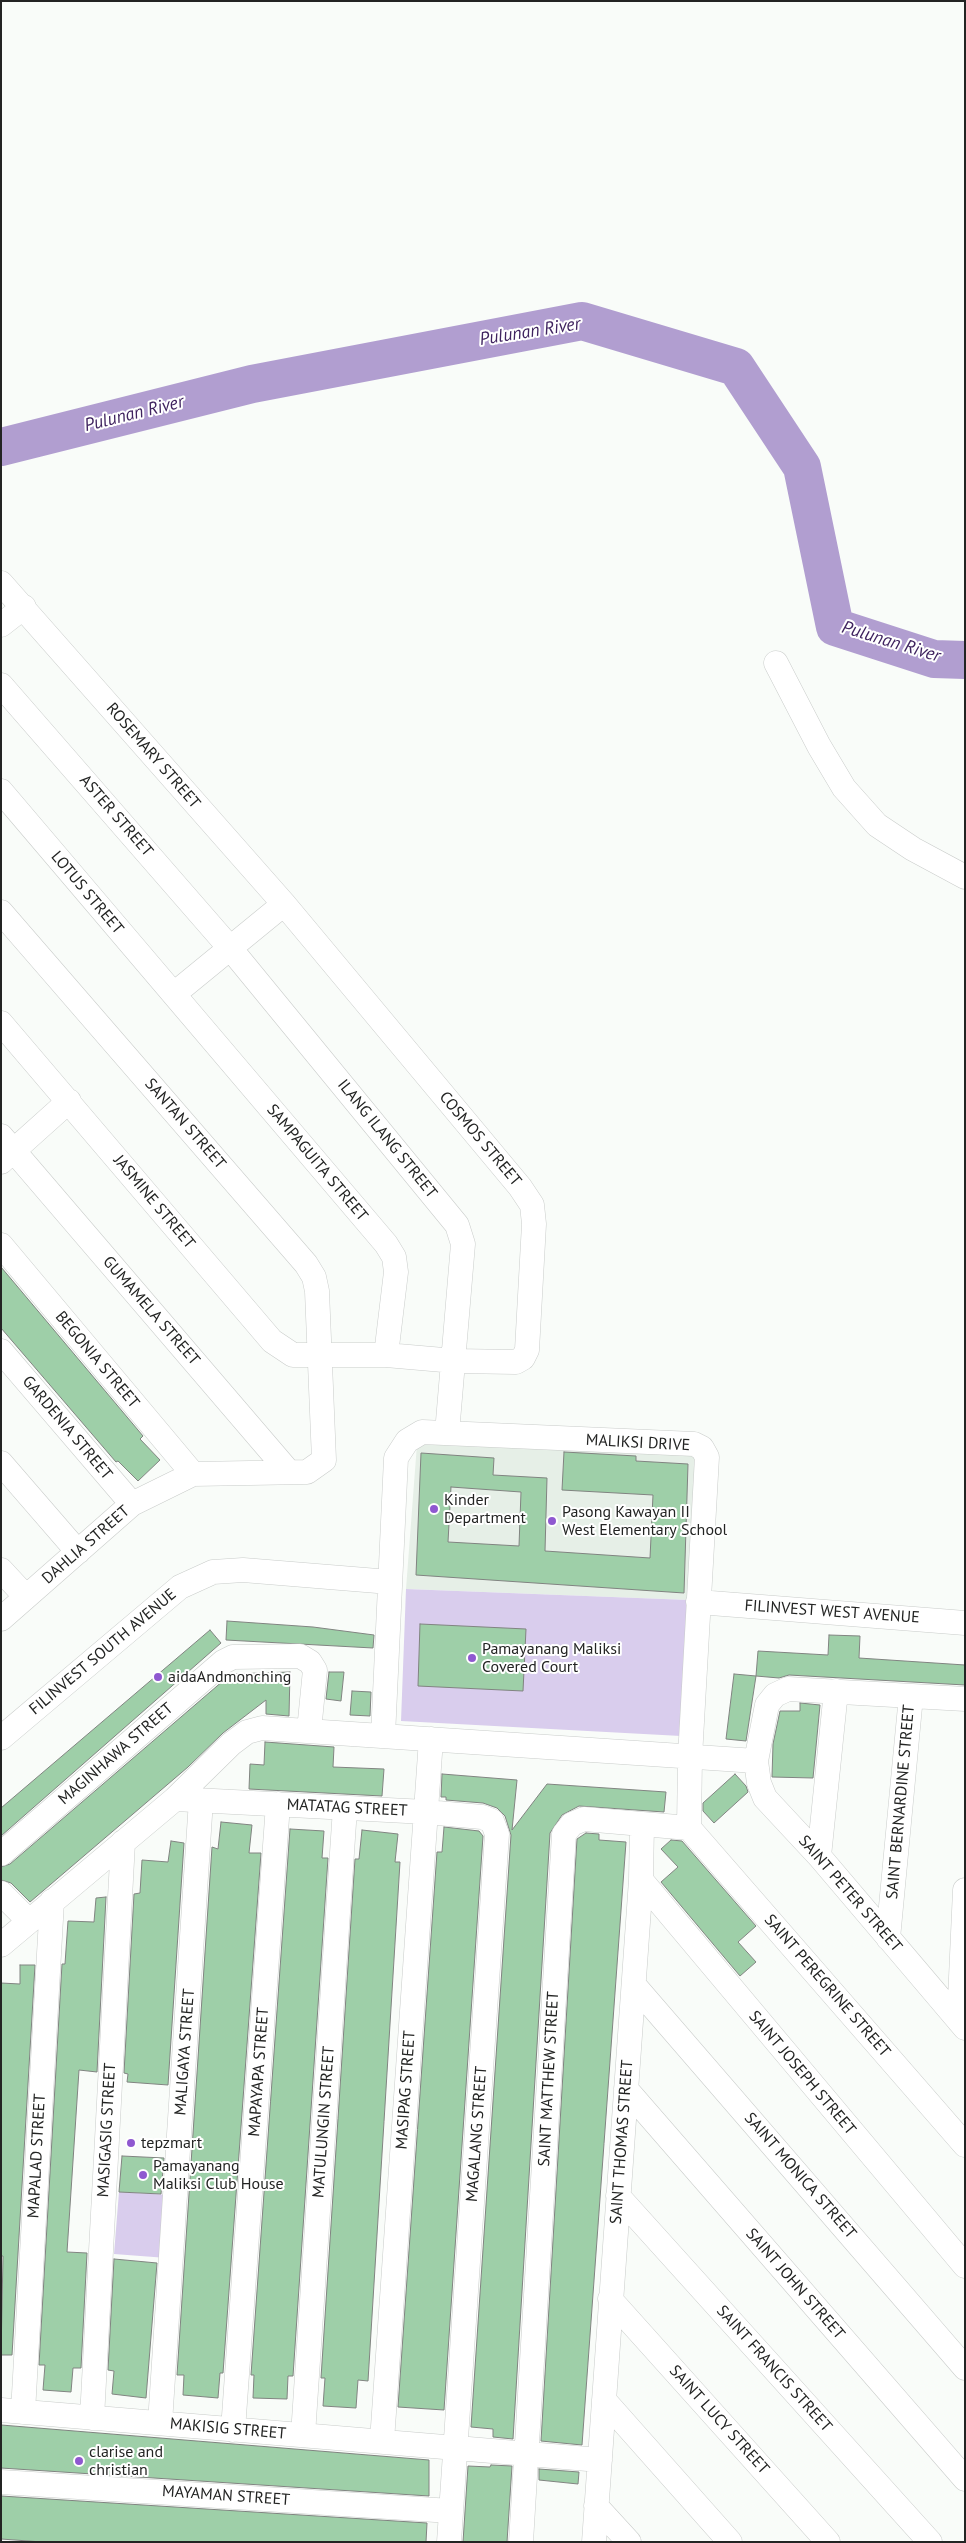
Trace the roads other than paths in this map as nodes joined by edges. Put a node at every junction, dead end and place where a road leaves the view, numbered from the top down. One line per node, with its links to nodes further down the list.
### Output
1 (1, 583): 2 (street, ROSEMARY STREET)
2 (24, 607): 3 (street); 8 (street, ROSEMARY STREET)
3 (1, 625)
4 (776, 663): 7 (street)
5 (1, 685): 10 (street, ASTER STREET)
6 (1, 791): 11 (street, LOTUS STREET)
7 (965, 877)
8 (284, 904): 10 (street); 19 (street, COSMOS STREET)
9 (1, 912): 18 (street, SANTAN STREET)
10 (230, 948): 11 (street); 19 (street, ILANG ILANG STREET)
11 (174, 994): 17 (street, SAMPAGUITA STREET)
12 (1, 1023): 13 (street, JASMINE STREET)
13 (69, 1101): 14 (street); 18 (street, JASMINE STREET)
14 (5, 1150): 22 (street, GUMAMELA STREET)
15 (1, 1245): 23 (street, BEGONIA STREET)
16 (1, 1351): 24 (street, GARDENIA STREET)
17 (386, 1355): 18 (street); 19 (street)
18 (321, 1356): 22 (street, DAHLIA STREET)
19 (455, 1361): 20 (street, ILANG ILANG STREET)
20 (448, 1433): 27 (street, MALIKSI DRIVE); 29 (street, MALIKSI DRIVE)
21 (1, 1463): 25 (street)
22 (288, 1471): 23 (street, DAHLIA STREET)
23 (193, 1474): 24 (street, DAHLIA STREET)
24 (132, 1504): 25 (street, DAHLIA STREET)
25 (78, 1552): 28 (street, DAHLIA STREET)
26 (1, 1570): 28 (street)
27 (390, 1582): 36 (street, MALIKSI DRIVE); 37 (street, FILINVEST SOUTH AVENUE)
28 (26, 1597): 30 (street, DAHLIA STREET)
29 (698, 1602): 31 (street, FILINVEST WEST AVENUE); 39 (street, MALIKSI DRIVE)
30 (1, 1619)
31 (965, 1622)
32 (836, 1691): 33 (street); 40 (street); 51 (street)
33 (910, 1696): 34 (street); 57 (street, SAINT BERNARDINE STREET)
34 (965, 1699)
35 (309, 1731): 36 (street); 41 (street); 50 (street, MAGINHAWA STREET)
36 (383, 1736): 38 (street)
37 (1, 1738)
38 (431, 1739): 39 (street); 45 (street, MASIPAG STREET)
39 (690, 1757): 40 (street); 48 (street, MALIKSI DRIVE)
40 (756, 1761): 51 (street, SAINT PETER STREET)
41 (175, 1799): 42 (street, MATATAG STREET); 49 (street)
42 (201, 1800): 43 (street, MATATAG STREET); 70 (street, MALIGAYA STREET)
43 (278, 1804): 44 (street, MATATAG STREET); 71 (street, MAPAYAPA STREET)
44 (345, 1808): 45 (street, MATATAG STREET); 72 (street, MATULUNGIN STREET)
45 (426, 1812): 46 (street, MATATAG STREET); 73 (street, MASIPAG STREET)
46 (492, 1821): 74 (street, MAGALANG STREET)
47 (642, 1824): 48 (street, SAINT MATTHEW STREET); 52 (street, SAINT THOMAS STREET); 75 (street, SAINT MATTHEW STREET)
48 (689, 1828): 62 (street, SAINT PEREGRINE STREET)
49 (123, 1842): 55 (street); 69 (street, MASIGASIG STREET)
50 (1, 1854)
51 (819, 1856): 57 (street, SAINT PETER STREET)
52 (641, 1880): 59 (street, SAINT THOMAS STREET); 64 (street, SAINT JOSEPH STREET)
53 (965, 1890): 60 (street, SAINT PETER STREET)
54 (1, 1893): 56 (street)
55 (52, 1901): 56 (street); 68 (street, MAPALAD STREET)
56 (28, 1920): 58 (street)
57 (888, 1938): 60 (street, SAINT PETER STREET)
58 (1, 1945)
59 (634, 1985): 61 (street, SAINT THOMAS STREET); 66 (street, SAINT MONICA STREET)
60 (962, 2025)
61 (626, 2089): 63 (street, SAINT THOMAS STREET); 77 (street, SAINT JOHN STREET)
62 (965, 2145)
63 (618, 2196): 65 (street, SAINT THOMAS STREET); 87 (street, SAINT FRANCIS STREET)
64 (965, 2266)
65 (610, 2299): 67 (street, SAINT THOMAS STREET); 86 (street, SAINT LUCY STREET)
66 (965, 2368)
67 (604, 2400): 76 (street, SAINT THOMAS STREET); 85 (street)
68 (12, 2411): 69 (street, MAKISIG STREET)
69 (92, 2418): 70 (street, MAKISIG STREET)
70 (160, 2423): 71 (street, MAKISIG STREET)
71 (233, 2430): 72 (street, MAKISIG STREET)
72 (303, 2436): 73 (street, MAKISIG STREET)
73 (382, 2441): 74 (street, MAKISIG STREET)
74 (456, 2448): 75 (street, MAKISIG STREET); 80 (street, MAGALANG STREET)
75 (526, 2454): 76 (street, MAKISIG STREET); 82 (street, SAINT MATTHEW STREET)
76 (600, 2460): 79 (street, SAINT THOMAS STREET)
77 (965, 2479)
78 (1, 2482): 80 (street, MAYAMAN STREET)
79 (596, 2506): 83 (street, SAINT THOMAS STREET); 84 (street)
80 (451, 2512): 81 (street, MAGALANG STREET)
81 (449, 2542)
82 (521, 2542)
83 (594, 2542)
84 (629, 2542)
85 (730, 2542)
86 (828, 2542)
87 (930, 2542)

